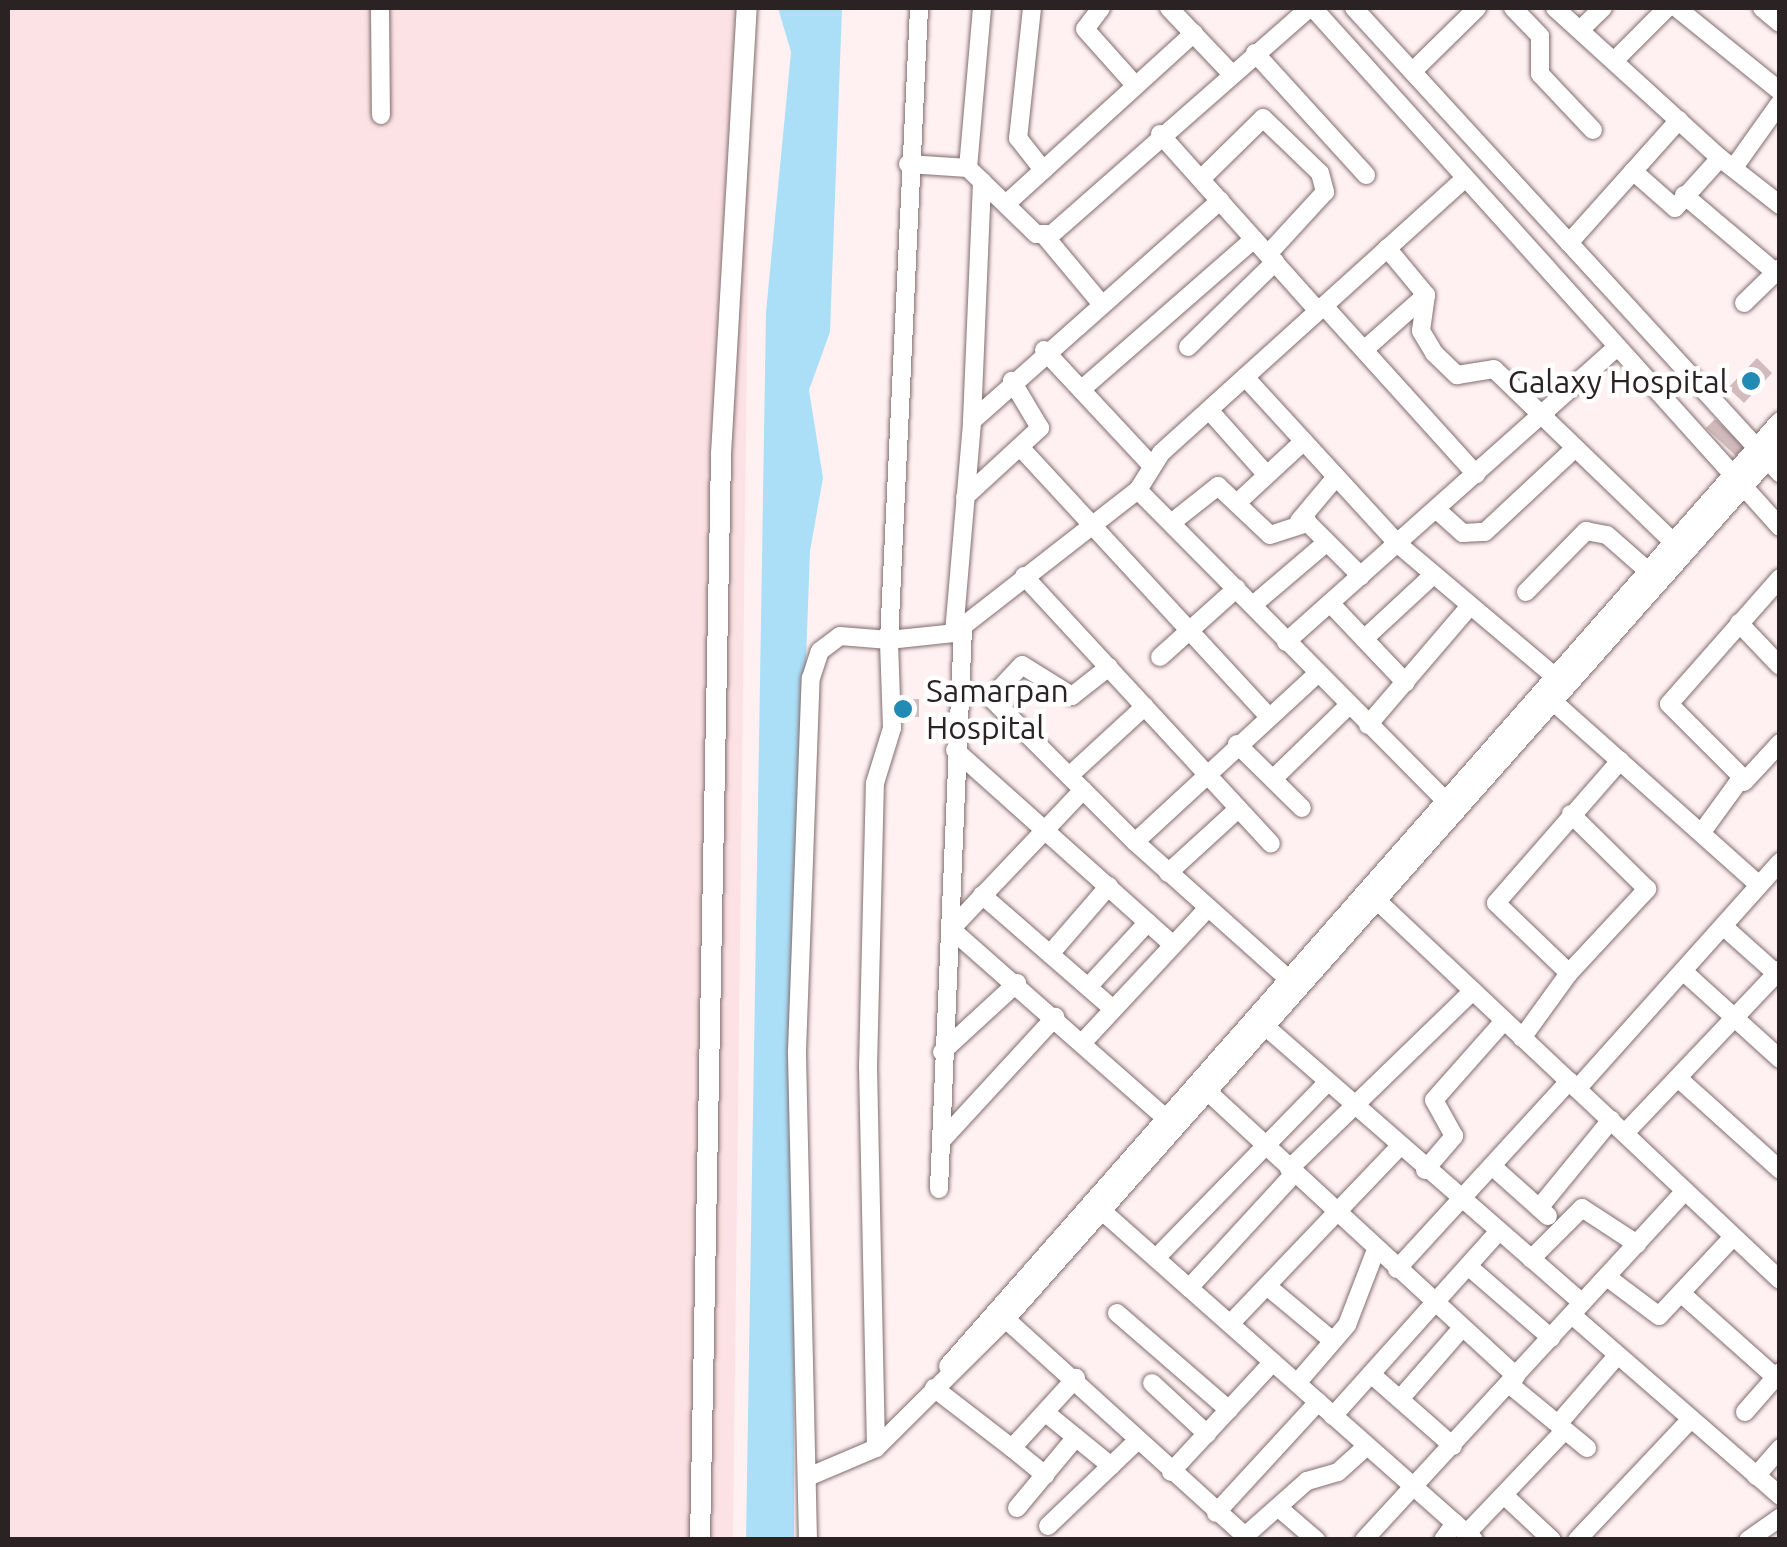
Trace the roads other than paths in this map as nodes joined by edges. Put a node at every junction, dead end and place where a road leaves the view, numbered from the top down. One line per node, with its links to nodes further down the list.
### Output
1 (380, 8): 27 (street)
2 (746, 8): 238 (street)
3 (919, 8): 32 (street)
4 (982, 8): 35 (street)
5 (1032, 8): 33 (street)
6 (1102, 8): 24 (street)
7 (1169, 8): 19 (street)
8 (1311, 8): 20 (street); 37 (street)
9 (1354, 8): 22 (street)
10 (1477, 8): 22 (street)
11 (1514, 8): 29 (street)
12 (1555, 8): 18 (street)
13 (1603, 8): 18 (street)
14 (1667, 8): 21 (street)
15 (1677, 8): 25 (street)
16 (1762, 8): 17 (street)
17 (1780, 23)
18 (1580, 30): 21 (street)
19 (1194, 33): 23 (street); 24 (street)
20 (1255, 52): 23 (street); 36 (street)
21 (1614, 61): 28 (street)
22 (1413, 71): 45 (street)
23 (1231, 73): 30 (street)
24 (1136, 86): 33 (street)
25 (1780, 91)
26 (1780, 103): 31 (street)
27 (381, 115)
28 (1678, 120): 31 (street); 34 (street)
29 (1593, 130)
30 (1160, 134): 38 (street); 43 (street)
31 (1727, 162): 39 (street); 42 (street)
32 (908, 164): 35 (street); 98 (street)
33 (1043, 170): 41 (street)
34 (1633, 171): 39 (street); 45 (street)
35 (975, 175): 41 (street); 62 (street)
36 (1366, 175)
37 (1465, 178): 46 (street); 54 (street)
38 (1200, 179): 40 (street); 47 (street)
39 (1684, 195): 48 (street)
40 (1220, 201): 44 (street); 50 (street)
41 (1006, 204): 43 (street)
42 (1780, 205)
43 (1044, 235): 50 (street)
44 (1254, 239): 47 (street); 59 (street)
45 (1569, 243): 67 (street)
46 (1387, 248): 49 (street); 52 (street)
47 (1272, 258): 52 (street); 53 (street)
48 (1777, 270): 51 (street)
49 (1426, 294): 56 (street); 61 (street)
50 (1099, 302): 55 (street)
51 (1744, 303)
52 (1321, 308): 56 (street); 57 (street)
53 (1188, 347)
54 (1617, 347): 61 (street); 72 (street)
55 (1044, 350): 58 (street); 59 (street)
56 (1364, 350): 69 (street)
57 (1244, 377): 60 (street); 64 (street)
58 (1012, 381): 62 (street); 65 (street)
59 (1082, 389): 68 (street)
60 (1208, 410): 68 (street); 70 (street)
61 (1540, 416): 66 (street); 69 (street)
62 (972, 421): 74 (street)
63 (1780, 421): 67 (street)
64 (1304, 441): 70 (street); 71 (street)
65 (1020, 447): 74 (street); 78 (street)
66 (1574, 449): 76 (street); 82 (street)
67 (1771, 457): 72 (street)
68 (1152, 466): 73 (street)
69 (1476, 474): 76 (street)
70 (1267, 475): 75 (street)
71 (1336, 477): 79 (street); 83 (street)
72 (1738, 482): 80 (street); 82 (street); 104 (street)
73 (1138, 490): 77 (street); 78 (street)
74 (965, 497): 95 (street)
75 (1236, 503): 77 (street); 79 (street)
76 (1436, 510): 83 (street)
77 (1176, 520): 89 (street)
78 (1088, 521): 86 (street); 96 (street)
79 (1298, 521): 81 (street)
80 (1780, 527)
81 (1326, 542): 87 (street); 92 (street)
82 (1673, 542): 84 (street)
83 (1398, 544): 85 (street); 87 (street)
84 (1647, 570): 90 (street); 104 (street)
85 (1433, 575): 93 (street); 97 (street)
86 (1024, 576): 95 (street); 102 (street)
87 (1361, 576): 91 (street)
88 (1780, 578): 94 (street)
89 (1237, 588): 92 (street); 96 (street)
90 (1526, 592)
91 (1330, 603): 97 (street); 99 (street)
92 (1253, 606): 99 (street)
93 (1468, 607): 104 (street); 105 (street)
94 (1739, 623): 101 (street); 118 (street)
95 (958, 630): 98 (street); 113 (street)
96 (1188, 632): 100 (street); 109 (street)
97 (1364, 639): 105 (street)
98 (889, 640): 220 (street); 228 (street)
99 (1286, 642): 103 (street)
100 (1160, 657)
101 (1780, 666)
102 (1109, 667): 107 (street); 116 (street)
103 (1316, 674): 108 (street); 109 (street)
104 (1559, 680): 106 (street)
105 (1406, 683): 110 (street)
106 (1546, 695): 114 (street); 120 (street)
107 (1145, 706): 115 (street); 116 (street)
108 (1348, 706): 110 (street); 117 (street)
109 (1268, 716): 112 (street)
110 (1368, 725): 120 (street)
111 (1780, 743): 118 (street)
112 (1237, 744): 115 (street); 117 (street)
113 (955, 750): 124 (street); 137 (street)
114 (1620, 760): 123 (street); 125 (street)
115 (1205, 774): 122 (street); 126 (street)
116 (1069, 776): 119 (street)
117 (1273, 779): 121 (street)
118 (1744, 782): 125 (street)
119 (1083, 790): 124 (street); 126 (street)
120 (1448, 804): 132 (street)
121 (1302, 808)
122 (1238, 809): 127 (street); 129 (street)
123 (1572, 814): 141 (street); 141 (street)
124 (1045, 828): 131 (street); 133 (street)
125 (1702, 832): 130 (street)
126 (1135, 842): 129 (street)
127 (1270, 844)
128 (1780, 862): 130 (street)
129 (1168, 873): 134 (street)
130 (1759, 885): 136 (street)
131 (1109, 886): 135 (street); 139 (street)
132 (1370, 894): 143 (street); 146 (street)
133 (982, 896): 137 (street); 139 (street)
134 (1207, 909): 138 (street); 143 (street)
135 (1148, 922): 138 (street); 145 (street)
136 (1723, 926): 140 (street); 142 (street)
137 (951, 929): 144 (street); 154 (street)
138 (1172, 944): 147 (street)
139 (1050, 954): 145 (street)
140 (1682, 970): 150 (street); 158 (street)
141 (1569, 973): 152 (street)
142 (1778, 974): 150 (street)
143 (1291, 982): 149 (street)
144 (1017, 983): 148 (street); 154 (street)
145 (1088, 987): 147 (street)
146 (1473, 991): 151 (street); 160 (street)
147 (1111, 1007): 153 (street)
148 (1055, 1016): 153 (street); 163 (street)
149 (1257, 1019): 157 (street); 159 (street); 161 (street)
150 (1737, 1019): 155 (street); 156 (street)
151 (1504, 1020): 152 (street); 167 (street)
152 (1522, 1038): 158 (street)
153 (1082, 1042): 161 (street)
154 (942, 1052): 163 (street)
155 (1780, 1058)
156 (1678, 1078): 162 (street); 168 (street)
157 (1328, 1082): 160 (street); 164 (street)
158 (1573, 1085): 162 (street); 166 (street)
159 (1206, 1090): 161 (street); 164 (street)
160 (1354, 1106): 165 (street); 169 (street)
161 (1168, 1120): 173 (street)
162 (1618, 1126): 171 (street); 174 (street)
163 (943, 1139): 170 (street)
164 (1263, 1144): 169 (street); 181 (street)
165 (1399, 1147): 167 (street); 175 (street)
166 (1492, 1166): 172 (street); 174 (street)
167 (1426, 1170): 172 (street)
168 (1780, 1170)
169 (1292, 1172): 175 (street); 188 (street)
170 (938, 1189)
171 (1685, 1191): 178 (street); 179 (street)
172 (1462, 1200): 177 (street); 184 (street)
173 (1093, 1204): 181 (street); 193 (street)
174 (1539, 1208): 176 (street)
175 (1336, 1213): 180 (street); 187 (street)
176 (1560, 1228): 179 (street); 182 (street)
177 (1498, 1232): 182 (street); 183 (street)
178 (1733, 1237): 186 (street); 189 (street)
179 (1637, 1244): 185 (street)
180 (1376, 1250): 184 (street); 197 (street)
181 (1156, 1258): 188 (street)
182 (1530, 1260): 191 (street)
183 (1468, 1266): 190 (street); 196 (street)
184 (1397, 1269): 190 (street)
185 (1607, 1277): 189 (street); 191 (street)
186 (1780, 1280)
187 (1267, 1286): 194 (street); 197 (street)
188 (1189, 1288): 194 (street)
189 (1682, 1294): 201 (street)
190 (1435, 1303): 195 (street); 200 (street)
191 (1577, 1309): 196 (street); 198 (street)
192 (1117, 1313): 209 (street)
193 (1000, 1314): 202 (street); 206 (street)
194 (1230, 1324): 199 (street)
195 (1462, 1328): 203 (street); 207 (street)
196 (1551, 1338): 203 (street)
197 (1333, 1341): 205 (street)
198 (1617, 1356): 213 (street); 214 (street)
199 (1273, 1362): 205 (street); 209 (street)
200 (1372, 1374): 207 (street); 212 (street)
201 (1777, 1375): 211 (street)
202 (1076, 1378): 210 (street); 217 (street)
203 (1512, 1380): 214 (street); 219 (street)
204 (1152, 1382): 215 (street)
205 (1296, 1383): 208 (street)
206 (934, 1388): 220 (street); 221 (street)
207 (1400, 1399): 219 (street)
208 (1318, 1402): 212 (street); 234 (street)
209 (1229, 1410): 215 (street)
210 (1046, 1412): 216 (street); 221 (street)
211 (1746, 1412)
212 (1333, 1416): 218 (street)
213 (1689, 1421): 227 (street); 244 (street)
214 (1562, 1427): 222 (street); 230 (street)
215 (1207, 1434): 225 (street)
216 (1076, 1437): 224 (street); 226 (street)
217 (1138, 1440): 224 (street); 225 (street)
218 (1367, 1446): 229 (street); 233 (street)
219 (1452, 1446): 229 (street)
220 (876, 1448): 228 (street)
221 (1012, 1448): 226 (street)
222 (1586, 1448)
223 (1780, 1448): 227 (street)
224 (1111, 1466): 236 (street)
225 (1171, 1472): 234 (street)
226 (1044, 1475): 232 (street)
227 (1756, 1476): 231 (street)
228 (808, 1478): 239 (street)
229 (1414, 1488): 237 (street); 241 (street)
230 (1506, 1496): 237 (street); 243 (street)
231 (1780, 1496)
232 (1017, 1508)
233 (1280, 1509): 234 (street); 240 (street)
234 (1216, 1513)
235 (1780, 1518): 245 (street)
236 (1048, 1526)
237 (1465, 1532): 242 (street)
238 (700, 1540)
239 (808, 1540)
240 (1316, 1540)
241 (1364, 1540)
242 (1443, 1540)
243 (1552, 1540)
244 (1577, 1540)
245 (1748, 1540)

